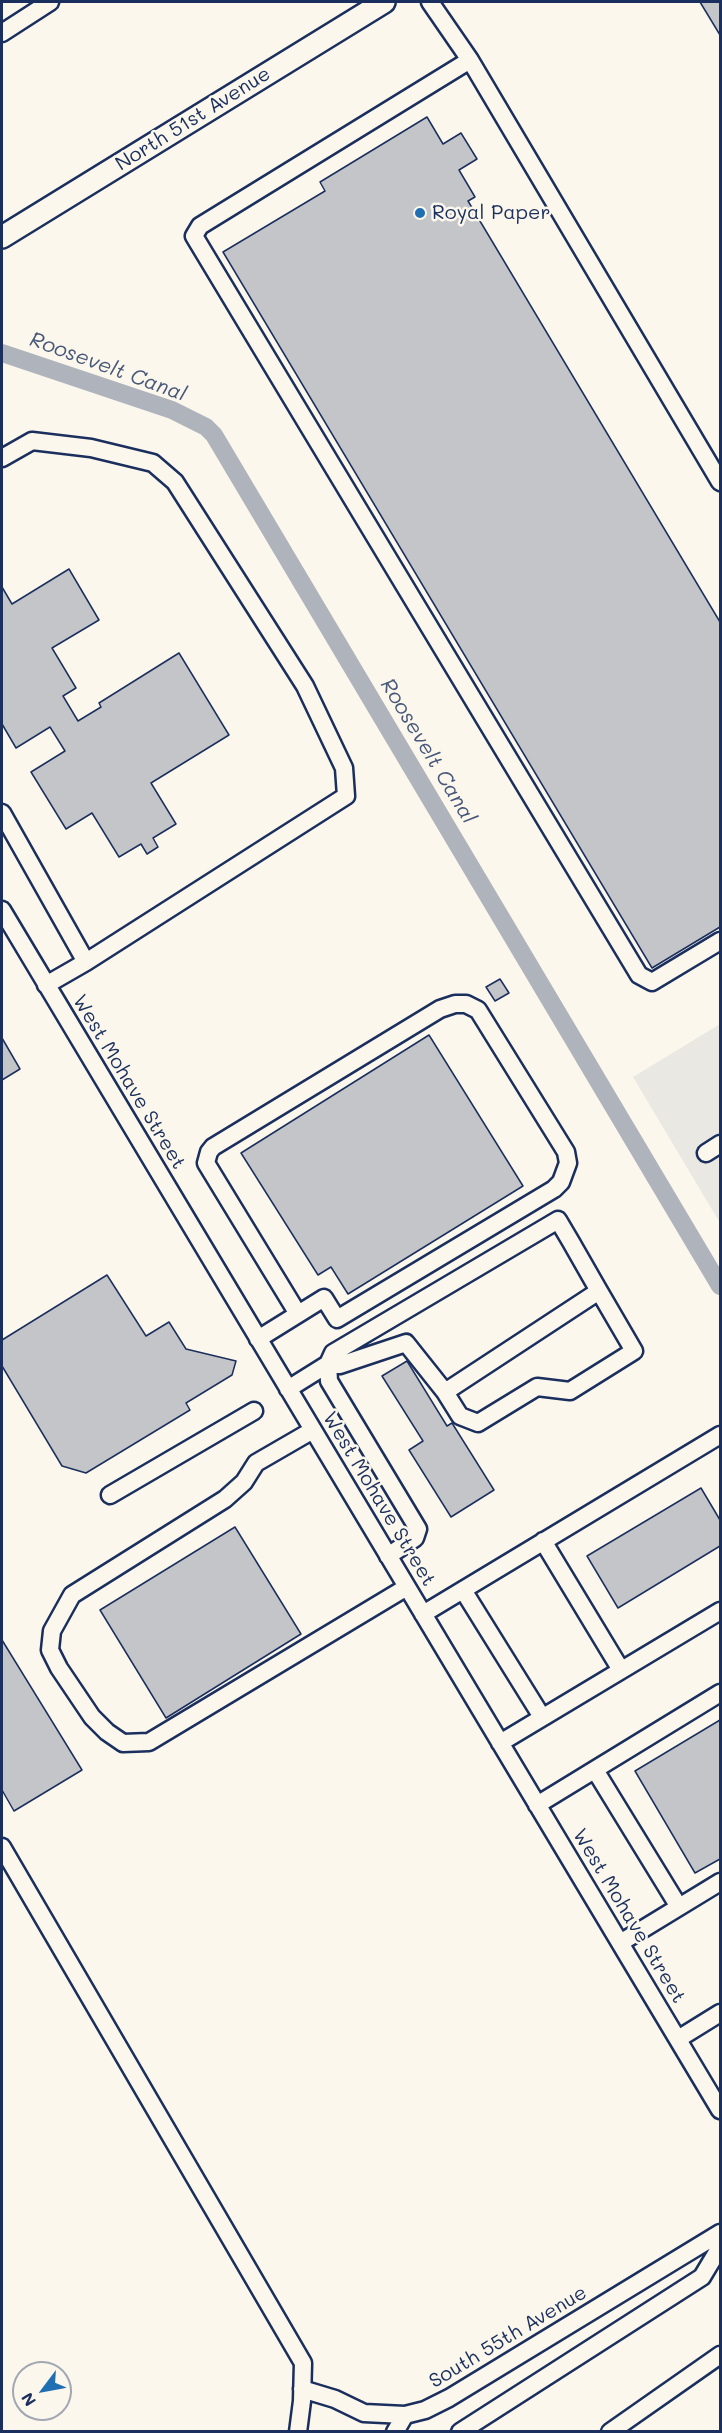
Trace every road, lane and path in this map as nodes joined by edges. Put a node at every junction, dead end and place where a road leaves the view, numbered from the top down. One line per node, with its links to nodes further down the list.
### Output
1 (50, 2): 4 (street)
2 (384, 2): 6 (main road, North 51st Avenue)
3 (430, 2): 5 (street)
4 (2, 33)
5 (470, 60): 8 (street); 11 (street)
6 (2, 237)
7 (2, 458): 12 (street)
8 (720, 482)
9 (2, 813): 12 (street)
10 (2, 910): 13 (street, West Mohave Street)
11 (720, 941)
12 (79, 965): 13 (street)
13 (46, 985): 18 (street, West Mohave Street)
14 (720, 1144): 15 (street)
15 (706, 1154)
16 (600, 1291): 19 (street); 21 (street); 21 (street)
17 (298, 1314): 17 (street); 18 (street)
18 (258, 1339): 20 (street, West Mohave Street)
19 (328, 1364): 20 (street); 21 (street); 27 (street)
20 (288, 1389): 23 (street, West Mohave Street)
21 (445, 1392)
22 (254, 1411): 25 (street)
23 (313, 1430): 27 (street, West Mohave Street); 28 (street)
24 (720, 1434): 26 (street)
25 (110, 1495)
26 (543, 1541): 29 (street); 32 (street)
27 (388, 1556): 28 (street, West Mohave Street)
28 (407, 1587): 31 (street, West Mohave Street)
29 (463, 1590): 31 (street); 34 (street)
30 (720, 1611): 32 (street)
31 (423, 1614): 35 (street, West Mohave Street)
32 (621, 1670): 34 (street)
33 (720, 1693): 36 (street)
34 (542, 1717): 35 (street)
35 (500, 1743): 37 (street, West Mohave Street)
36 (595, 1770): 37 (street); 40 (street)
37 (537, 1805): 41 (street, West Mohave Street)
38 (2, 1847): 48 (street)
39 (720, 1882): 40 (street)
40 (679, 1907): 41 (street)
41 (620, 1943): 43 (street, West Mohave Street)
42 (720, 2013): 43 (street)
43 (678, 2039): 44 (street, West Mohave Street)
44 (720, 2110)
45 (720, 2233): 49 (street, South 55th Avenue)
46 (720, 2247): 52 (street)
47 (720, 2355): 53 (street)
48 (302, 2389): 49 (street, South 55th Avenue); 50 (street)
49 (405, 2415): 51 (street)
50 (298, 2432)
51 (395, 2432)
52 (460, 2432)
53 (610, 2432)

